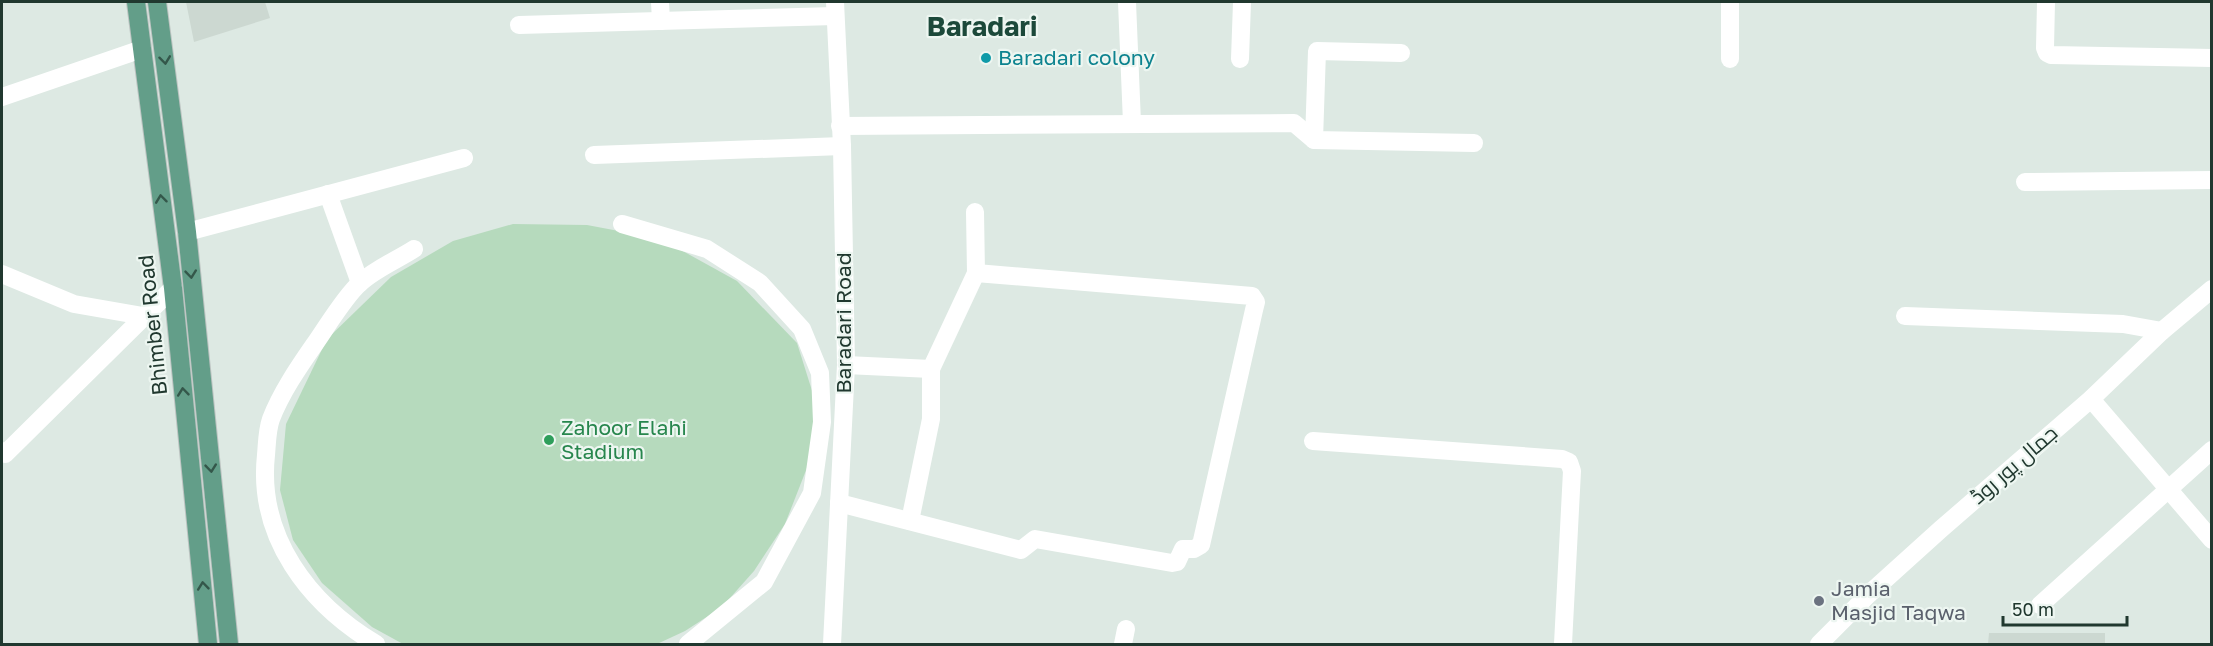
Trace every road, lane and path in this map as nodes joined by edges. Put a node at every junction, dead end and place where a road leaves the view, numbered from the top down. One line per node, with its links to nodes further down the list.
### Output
1 (136, 2): 11 (main road, Bhimber Road)
2 (157, 2): 29 (main road, Bhimber Road, one-way to 29)
3 (660, 2): 9 (street)
4 (1127, 2): 17 (street)
5 (1242, 2): 14 (street)
6 (1730, 2): 15 (street)
7 (2046, 2): 13 (street)
8 (835, 9): 9 (street); 18 (street, Baradari Road)
9 (661, 21): 10 (street)
10 (519, 25)
11 (142, 50): 16 (street); 34 (main road, Bhimber Road, one-way to 11)
12 (1401, 53): 19 (street)
13 (2211, 58)
14 (1240, 59)
15 (1730, 59)
16 (2, 97)
17 (1132, 123): 18 (street); 19 (street)
18 (840, 126): 21 (street, Baradari Road)
19 (1314, 140): 20 (street)
20 (1474, 143)
21 (842, 146): 22 (street); 39 (street, Baradari Road)
22 (594, 155)
23 (464, 158): 26 (street)
24 (2211, 180): 25 (street)
25 (2025, 182)
26 (328, 194): 29 (street); 33 (street)
27 (975, 212): 31 (street)
28 (622, 224): 53 (street)
29 (187, 232): 51 (main road, Bhimber Road, one-way to 51)
30 (414, 249): 33 (street)
31 (976, 273): 40 (street); 47 (street)
32 (2, 274): 36 (street)
33 (360, 283): 52 (street)
34 (173, 288): 36 (street); 50 (main road, Bhimber Road, one-way to 34)
35 (2211, 289): 38 (street, جمال پور روڈ)
36 (143, 316): 44 (street)
37 (1905, 316): 38 (street)
38 (2162, 332): 41 (street, جمال پور روڈ)
39 (846, 365): 40 (street); 46 (street, Baradari Road)
40 (931, 369): 47 (street)
41 (2091, 399): 45 (street); 56 (street, جمال پور روڈ)
42 (1313, 441): 55 (street)
43 (2211, 450): 45 (street)
44 (3, 452)
45 (2168, 489): 48 (street); 49 (street)
46 (839, 503): 47 (street); 54 (street, Baradari Road)
47 (910, 521)
48 (2211, 540)
49 (2040, 605)
50 (208, 645)
51 (229, 645)
52 (376, 645)
53 (688, 645)
54 (832, 645)
55 (1563, 645)
56 (1819, 645)

